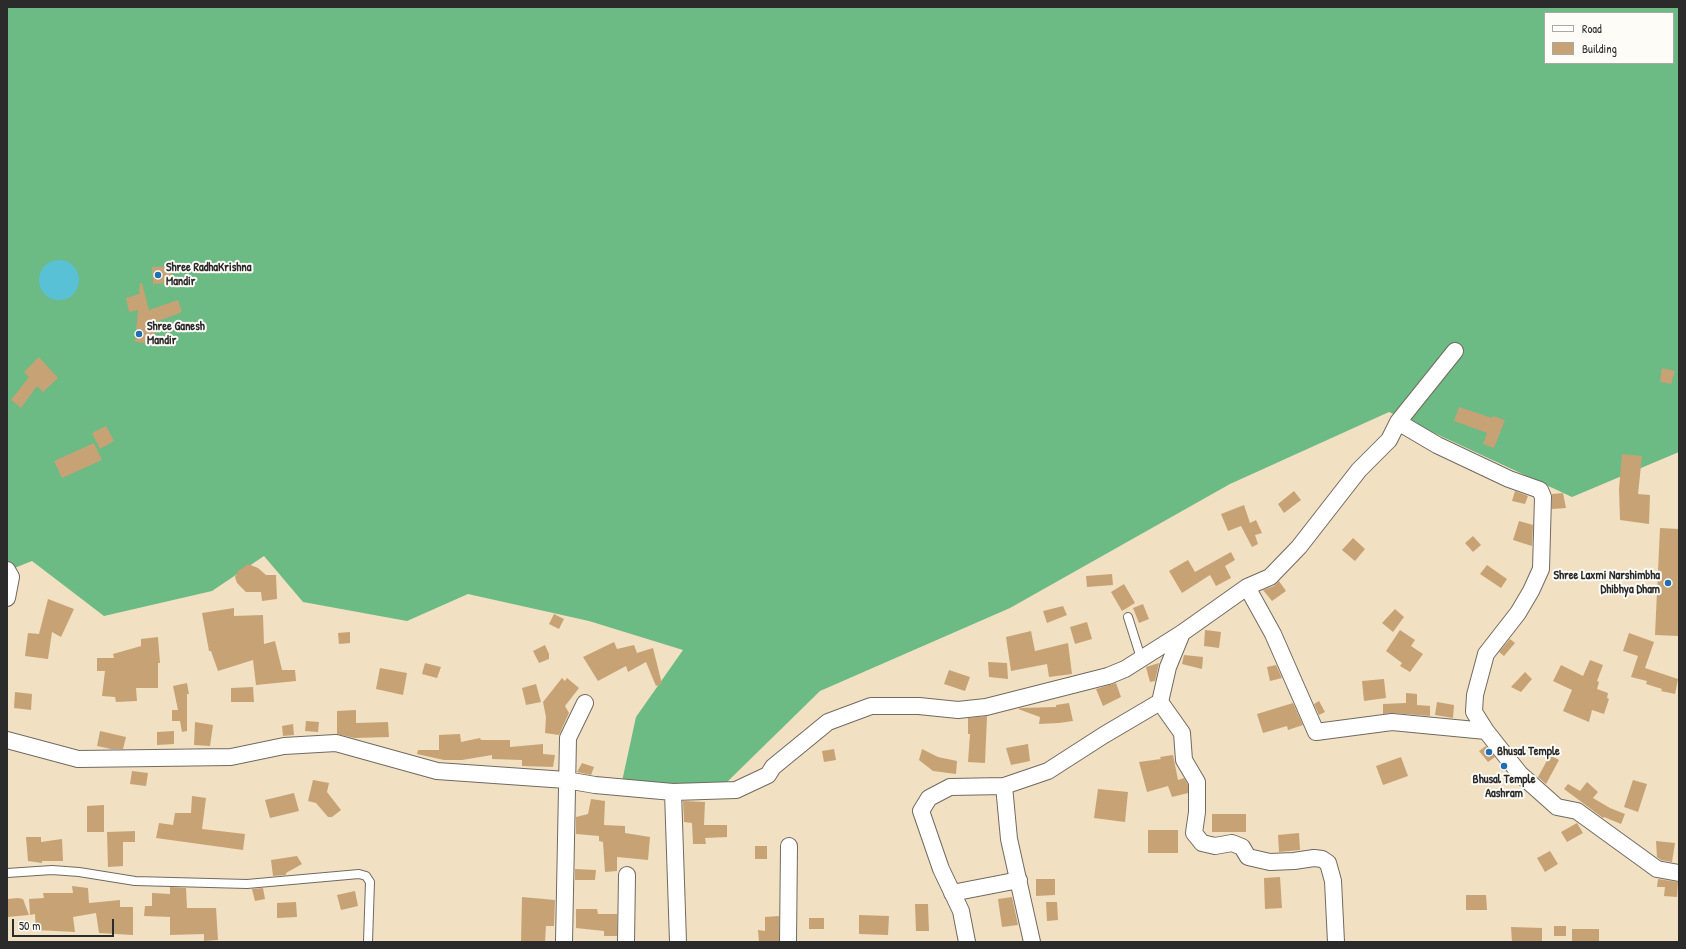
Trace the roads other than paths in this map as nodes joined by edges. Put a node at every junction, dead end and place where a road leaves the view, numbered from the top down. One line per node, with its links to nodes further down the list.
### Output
1 (1455, 351): 2 (street)
2 (1398, 422): 4 (street); 11 (street)
3 (7, 570): 5 (street)
4 (1248, 587): 7 (street); 11 (street)
5 (7, 598)
6 (1128, 617): 8 (lane)
7 (1182, 633): 8 (street); 9 (street)
8 (1141, 658): 15 (street)
9 (1160, 702): 14 (street); 29 (street)
10 (585, 703): 13 (street)
11 (1486, 731): 18 (street)
12 (7, 740): 13 (street)
13 (566, 780): 15 (street); 23 (street)
14 (1004, 786): 20 (street); 21 (street)
15 (673, 792): 25 (street)
16 (789, 846): 26 (street)
17 (7, 873): 22 (lane)
18 (1679, 873)
19 (627, 875): 24 (street)
20 (1019, 880): 21 (street); 28 (street)
21 (952, 893): 27 (street)
22 (368, 942)
23 (564, 942)
24 (626, 942)
25 (678, 942)
26 (788, 942)
27 (967, 942)
28 (1032, 942)
29 (1336, 942)

